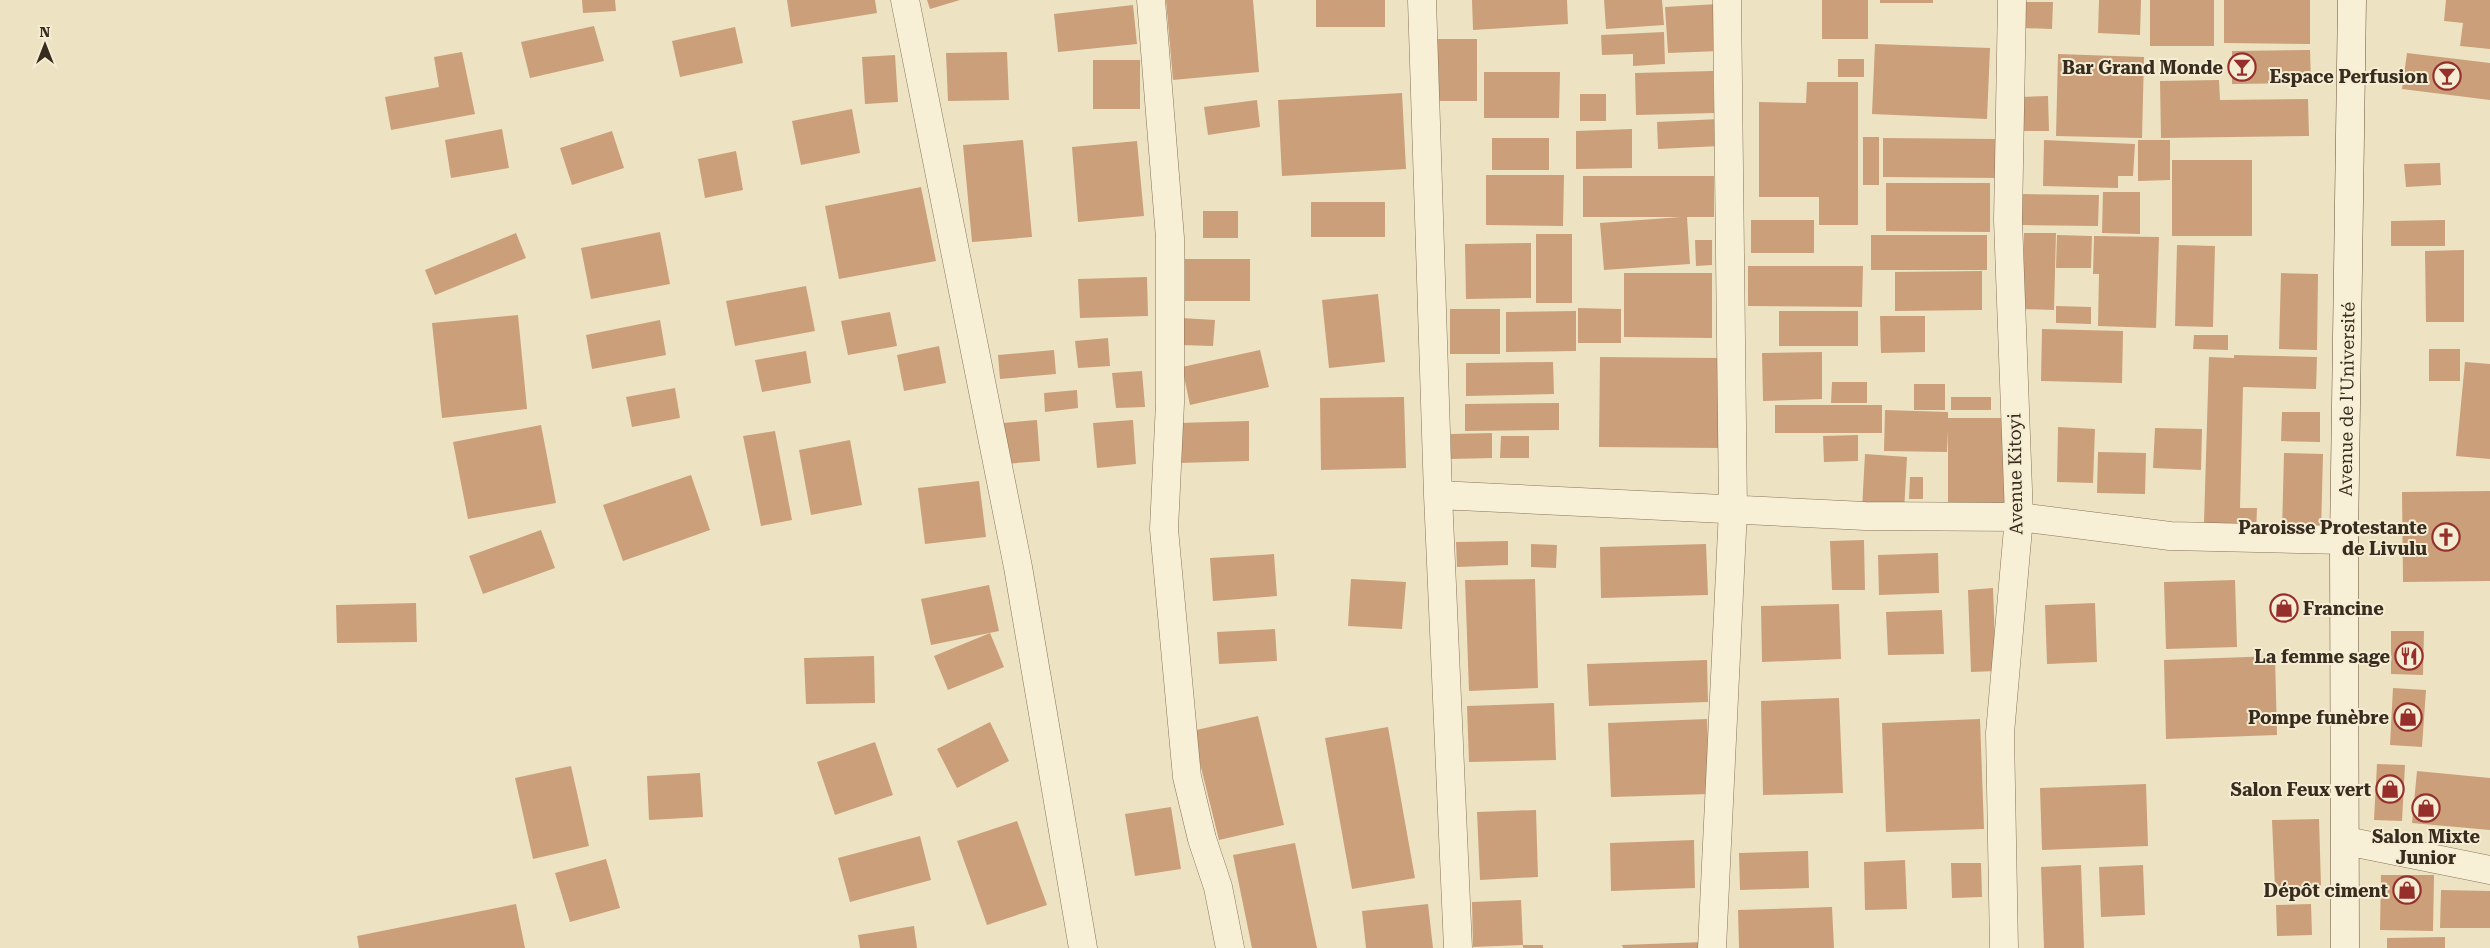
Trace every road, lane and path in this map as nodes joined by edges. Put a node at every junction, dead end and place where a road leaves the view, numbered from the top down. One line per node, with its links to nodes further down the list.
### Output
1 (906, 0): 13 (street)
2 (1151, 0): 14 (street)
3 (1422, 0): 7 (street)
4 (1727, 0): 8 (street)
5 (2012, 0): 9 (street, Avenue Kitoyi)
6 (2352, 0): 10 (street, Avenue de l'Université)
7 (1438, 495): 8 (street); 15 (street)
8 (1733, 510): 9 (street); 16 (street)
9 (2019, 517): 10 (street); 17 (street, Avenue Kitoyi)
10 (2344, 540): 11 (street, Avenue de l'Université)
11 (2346, 841): 12 (street); 18 (street, Avenue de l'Université)
12 (2490, 870)
13 (1083, 948)
14 (1230, 948)
15 (1458, 948)
16 (1712, 948)
17 (2004, 948)
18 (2345, 948)

